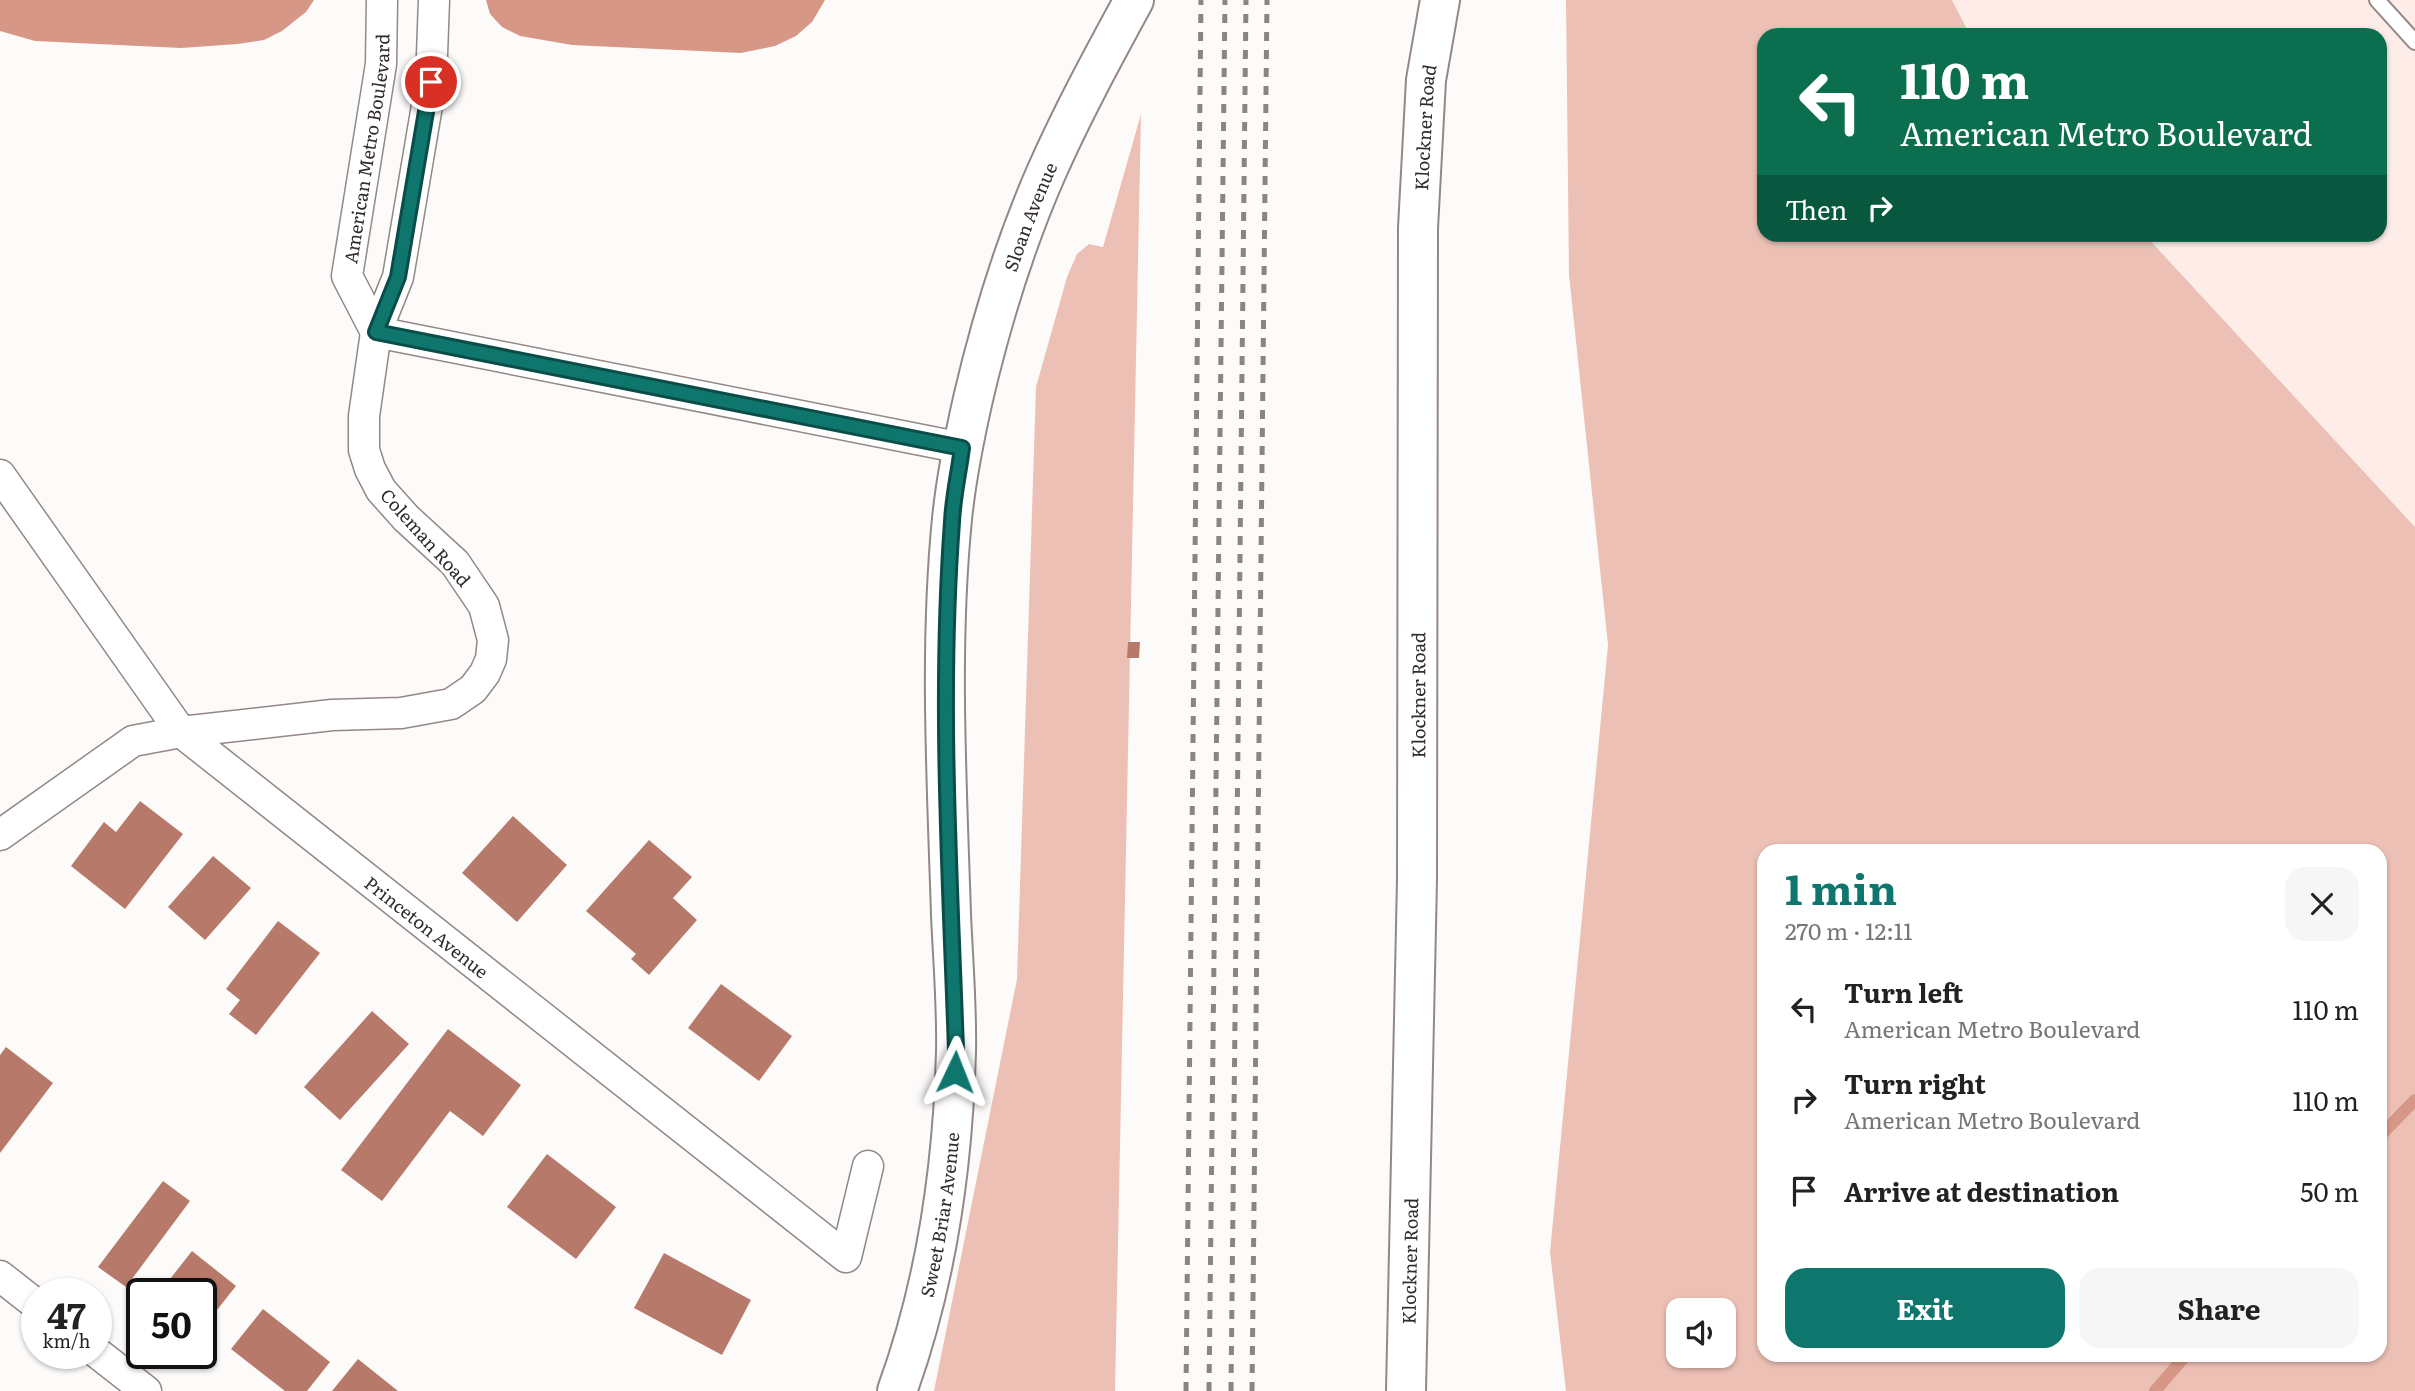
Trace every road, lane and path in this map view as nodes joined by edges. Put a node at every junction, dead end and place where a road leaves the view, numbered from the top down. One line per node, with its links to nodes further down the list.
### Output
1 (382, 0): 7 (street, American Metro Boulevard)
2 (434, 0): 7 (street)
3 (1134, 0): 8 (main road, Sloan Avenue)
4 (1440, 0): 18 (main road, Klockner Road)
5 (2377, 0): 6 (lane)
6 (2415, 42)
7 (376, 332): 8 (street); 10 (street, Coleman Road)
8 (962, 448): 17 (main road, Sweet Briar Avenue)
9 (0, 475): 10 (street, Princeton Avenue)
10 (181, 733): 11 (street, Coleman Road); 12 (street, Princeton Avenue)
11 (0, 835)
12 (868, 1166)
13 (0, 1276): 14 (street)
14 (21, 1292)
15 (112, 1364): 16 (street)
16 (146, 1391)
17 (897, 1391)
18 (1406, 1391)

